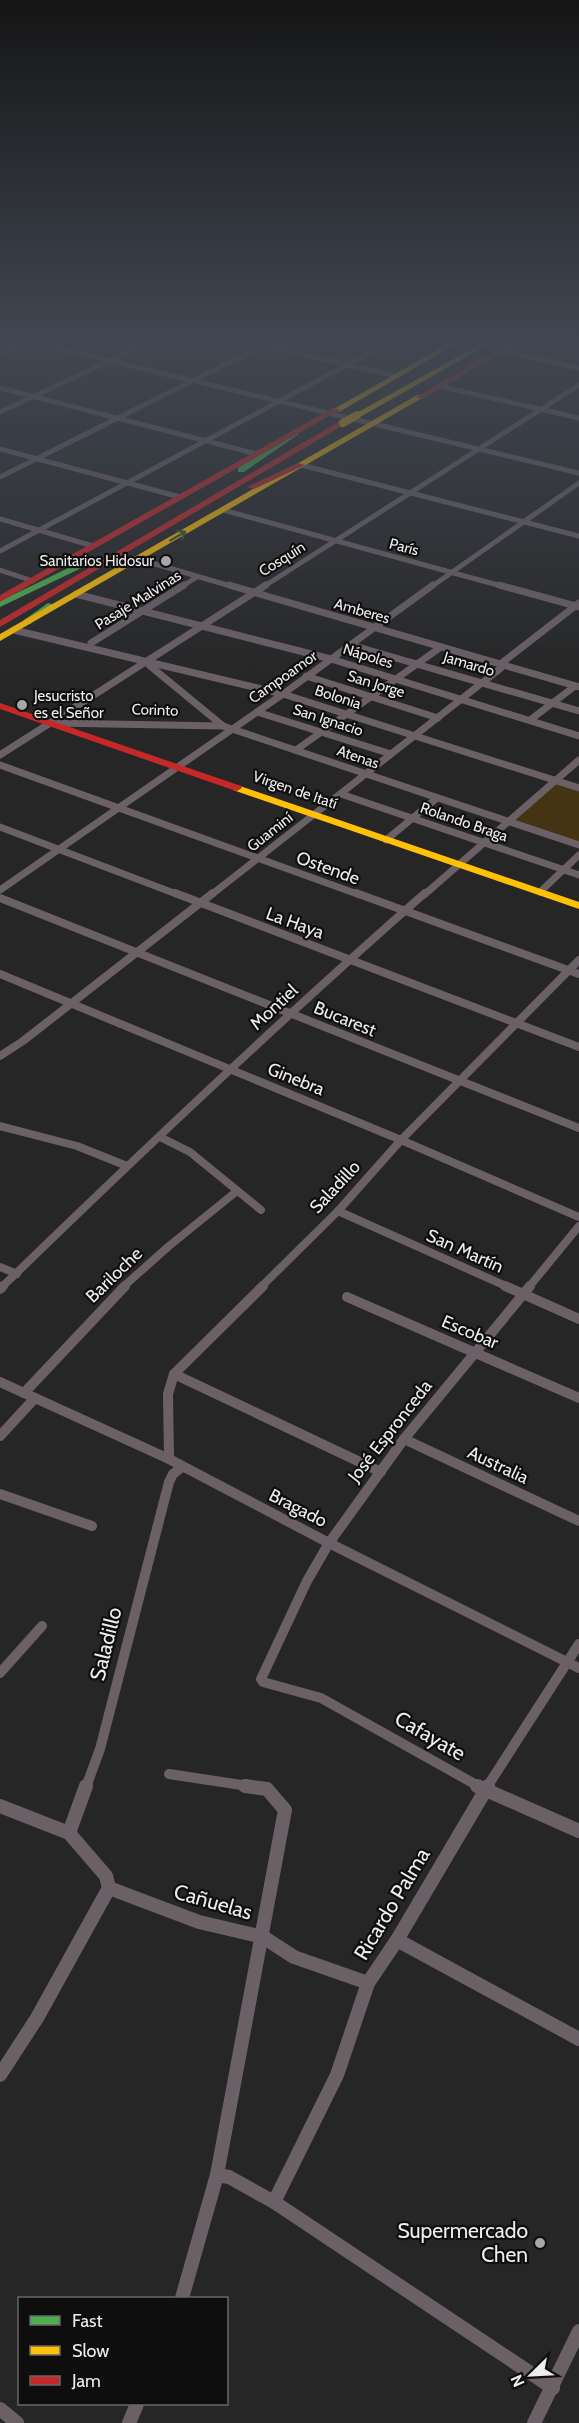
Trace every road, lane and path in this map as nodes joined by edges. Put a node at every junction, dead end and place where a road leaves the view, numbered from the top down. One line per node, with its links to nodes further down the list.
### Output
1 (29, 457): 11 (street)
2 (40, 457): 11 (street)
3 (176, 457): 15 (street)
4 (251, 457): 18 (main road)
5 (260, 457): 19 (main road)
6 (271, 457): 19 (main road)
7 (277, 457): 22 (main road)
8 (315, 457): 12 (main road)
9 (464, 457): 17 (street, Cosquín)
10 (515, 457): 13 (street)
11 (36, 459): 14 (street); 15 (street)
12 (301, 465): 17 (street); 20 (main road); 22 (main road)
13 (579, 473)
14 (0, 477)
15 (127, 483): 18 (street); 24 (street)
16 (579, 483): 23 (street, Campoamor)
17 (410, 493): 23 (street); 26 (street, Cosquín)
18 (180, 497): 28 (main road)
19 (197, 499): 28 (main road)
20 (223, 510): 26 (street, París); 29 (main road, one-way to 20)
21 (0, 519): 24 (street)
22 (176, 520): 28 (main road)
23 (523, 522): 25 (street); 31 (street, Campoamor)
24 (39, 530): 27 (street); 28 (street)
25 (579, 536)
26 (334, 540): 31 (street, París); 34 (street, Cosquín)
27 (0, 551)
28 (104, 552): 33 (main road); 37 (main road); 40 (main road); 41 (main road); 42 (main road)
29 (138, 559): 32 (street, Amberes); 35 (main road)
30 (0, 570): 33 (street)
31 (451, 572): 38 (street, París); 44 (street, Campoamor)
32 (197, 577): 34 (street, Amberes); 39 (street, Pasaje Malvinas)
33 (33, 580): 36 (main road)
34 (254, 593): 43 (street, Cosquín); 44 (street, Amberes)
35 (76, 594): 39 (street, Nápoles); 41 (main road)
36 (0, 599)
37 (0, 604)
38 (578, 605): 53 (street, Guaminí)
39 (142, 611): 43 (street, Nápoles); 47 (street, Pasaje Malvinas)
40 (0, 617)
41 (27, 622): 45 (main road)
42 (0, 624)
43 (201, 627): 50 (street, Nápoles); 51 (street, Cosquín)
44 (374, 627): 48 (street, Campoamor); 49 (street, Amberes)
45 (14, 630): 46 (main road); 51 (street, Bolonia)
46 (0, 638)
47 (91, 643)
48 (351, 645): 50 (street, Campoamor); 52 (street, Jamardo)
49 (441, 647): 52 (street); 53 (street, Amberes)
50 (331, 659): 54 (street, Campoamor); 55 (street, Nápoles)
51 (146, 663): 58 (street, Bolonia); 68 (street, Cosquín); 69 (street, Atenas)
52 (418, 663): 55 (street); 56 (street, Jamardo)
53 (502, 666): 56 (street, Guaminí); 57 (street, Amberes)
54 (306, 676): 58 (street, Campoamor); 59 (street, San Jorge)
55 (396, 679): 59 (street); 60 (street, Nápoles)
56 (482, 682): 60 (street, Guaminí); 61 (street, Jamardo)
57 (577, 687): 61 (street)
58 (284, 694): 64 (street, Campoamor); 65 (street, Bolonia)
59 (373, 697): 65 (street); 66 (street, San Jorge)
60 (461, 699): 66 (street, Guaminí); 67 (street, Nápoles)
61 (553, 703): 63 (street, Jamardo); 67 (street)
62 (0, 706): 68 (main road, Virgen de Itatí)
63 (579, 711)
64 (257, 712): 70 (street, Campoamor); 71 (street, San Ignacio)
65 (347, 714): 71 (street); 72 (street, Bolonia)
66 (438, 718): 72 (street, Guaminí)
67 (530, 720): 73 (street, Nápoles)
68 (50, 723): 69 (street, Corinto); 76 (street, Cosquín); 79 (main road, Virgen de Itatí)
69 (223, 726): 70 (street, Atenas)
70 (232, 728): 74 (street, Atenas); 79 (street, Campoamor)
71 (323, 732): 74 (street); 75 (street, San Ignacio)
72 (415, 736): 75 (street, Guaminí); 81 (street, Bolonia)
73 (579, 736)
74 (296, 750): 80 (street, Atenas)
75 (391, 754): 80 (street, Guaminí)
76 (0, 755)
77 (579, 759): 81 (street, Montiel)
78 (0, 765): 85 (street, Ostende)
79 (177, 767): 85 (street, Campoamor); 86 (main road, Virgen de Itatí)
80 (365, 774): 83 (street, Guaminí); 84 (street, Atenas)
81 (555, 780): 82 (street, Bolonia); 88 (street, Montiel)
82 (579, 788)
83 (340, 794): 86 (street, Guaminí); 87 (street, Rolando Braga)
84 (437, 798): 87 (street); 88 (street, Atenas)
85 (119, 808): 93 (street, Campoamor); 95 (street, Ostende)
86 (315, 814): 90 (main road, Virgen de Itatí); 95 (street, Guaminí)
87 (412, 818): 90 (street); 91 (street, Rolando Braga)
88 (510, 821): 91 (street, Montiel); 92 (street, Atenas)
89 (0, 827): 93 (street, La Haya)
90 (386, 840): 96 (main road, Virgen de Itatí)
91 (485, 843): 96 (street, Montiel); 97 (street, Rolando Braga)
92 (579, 845)
93 (59, 849): 99 (street, Campoamor); 102 (street, La Haya)
94 (579, 855): 97 (street)
95 (258, 858): 102 (street, Guaminí); 104 (street, Ostende)
96 (460, 865): 100 (main road, Virgen de Itatí); 104 (street, Montiel)
97 (564, 870): 98 (street, Rolando Braga); 100 (street)
98 (579, 875)
99 (0, 890)
100 (540, 892): 103 (main road, Virgen de Itatí)
101 (0, 898): 105 (street, Bucarest)
102 (199, 903): 105 (street, Guaminí); 106 (street, La Haya)
103 (579, 906)
104 (406, 911): 106 (street, Montiel); 108 (street, Ostende)
105 (137, 952): 111 (street, Guaminí); 112 (street, Bucarest)
106 (350, 959): 112 (street, Montiel); 113 (street, La Haya)
107 (579, 960): 108 (street, Saladillo)
108 (569, 970): 109 (street, Ostende); 113 (street, Saladillo)
109 (579, 974)
110 (0, 975): 111 (street, Ginebra)
111 (70, 1004): 115 (street, Guaminí); 116 (street, Ginebra)
112 (291, 1014): 116 (street, Montiel); 117 (street, Bucarest)
113 (518, 1024): 114 (street, La Haya); 117 (street, Saladillo)
114 (579, 1047)
115 (0, 1056)
116 (230, 1070): 120 (street, Montiel); 121 (street, Ginebra)
117 (459, 1080): 119 (street, Bucarest); 121 (street, Saladillo)
118 (0, 1126): 122 (street)
119 (579, 1128)
120 (160, 1137): 122 (street, Montiel); 123 (street)
121 (401, 1140): 125 (street, Saladillo); 126 (street, Ginebra)
122 (127, 1166): 129 (street, Montiel)
123 (237, 1191): 124 (street); 137 (street, Bariloche)
124 (261, 1210)
125 (338, 1211): 131 (street, San Martín); 135 (street, Saladillo)
126 (579, 1217)
127 (579, 1226): 131 (street, José Espronceda)
128 (0, 1267): 129 (street)
129 (17, 1274): 130 (street, Montiel)
130 (0, 1289)
131 (522, 1295): 133 (street, San Martín); 134 (street, José Espronceda)
132 (347, 1297): 134 (street, Escobar)
133 (579, 1319)
134 (477, 1352): 138 (street, Escobar); 140 (street, José Espronceda)
135 (174, 1374): 141 (street); 143 (street)
136 (0, 1382): 137 (street, Bragado)
137 (29, 1396): 139 (street, Bariloche); 141 (street, Bragado)
138 (579, 1398)
139 (0, 1436)
140 (404, 1439): 143 (street, José Espronceda); 145 (street, Australia)
141 (168, 1459): 142 (street, Bragado)
142 (182, 1467): 147 (street, Bragado); 157 (street, Saladillo)
143 (381, 1472): 147 (street, José Espronceda)
144 (0, 1494): 146 (street)
145 (579, 1521)
146 (92, 1526)
147 (329, 1543): 150 (street, Bragado); 152 (street, José Espronceda)
148 (42, 1626): 151 (street)
149 (579, 1644): 150 (street, Ricardo Palma)
150 (573, 1665): 154 (street, Ricardo Palma)
151 (0, 1673)
152 (261, 1678): 154 (street, Cafayate)
153 (169, 1774): 159 (street)
154 (486, 1790): 156 (street, Cafayate); 160 (street, Ricardo Palma)
155 (0, 1806): 157 (street)
156 (579, 1831)
157 (69, 1833): 158 (street)
158 (109, 1888): 159 (street, Cañuelas); 163 (street)
159 (263, 1937): 161 (street, Cañuelas); 164 (street)
160 (396, 1940): 161 (street, Ricardo Palma); 162 (street)
161 (368, 1983): 165 (street, Ricardo Palma)
162 (579, 2039)
163 (0, 2075)
164 (217, 2175): 165 (street); 166 (street)
165 (274, 2202): 168 (street)
166 (182, 2297)
167 (579, 2331): 168 (street)
168 (553, 2388): 173 (street)
169 (136, 2405): 172 (street)
170 (0, 2409): 171 (street)
171 (17, 2423)
172 (129, 2423)
173 (534, 2423)

